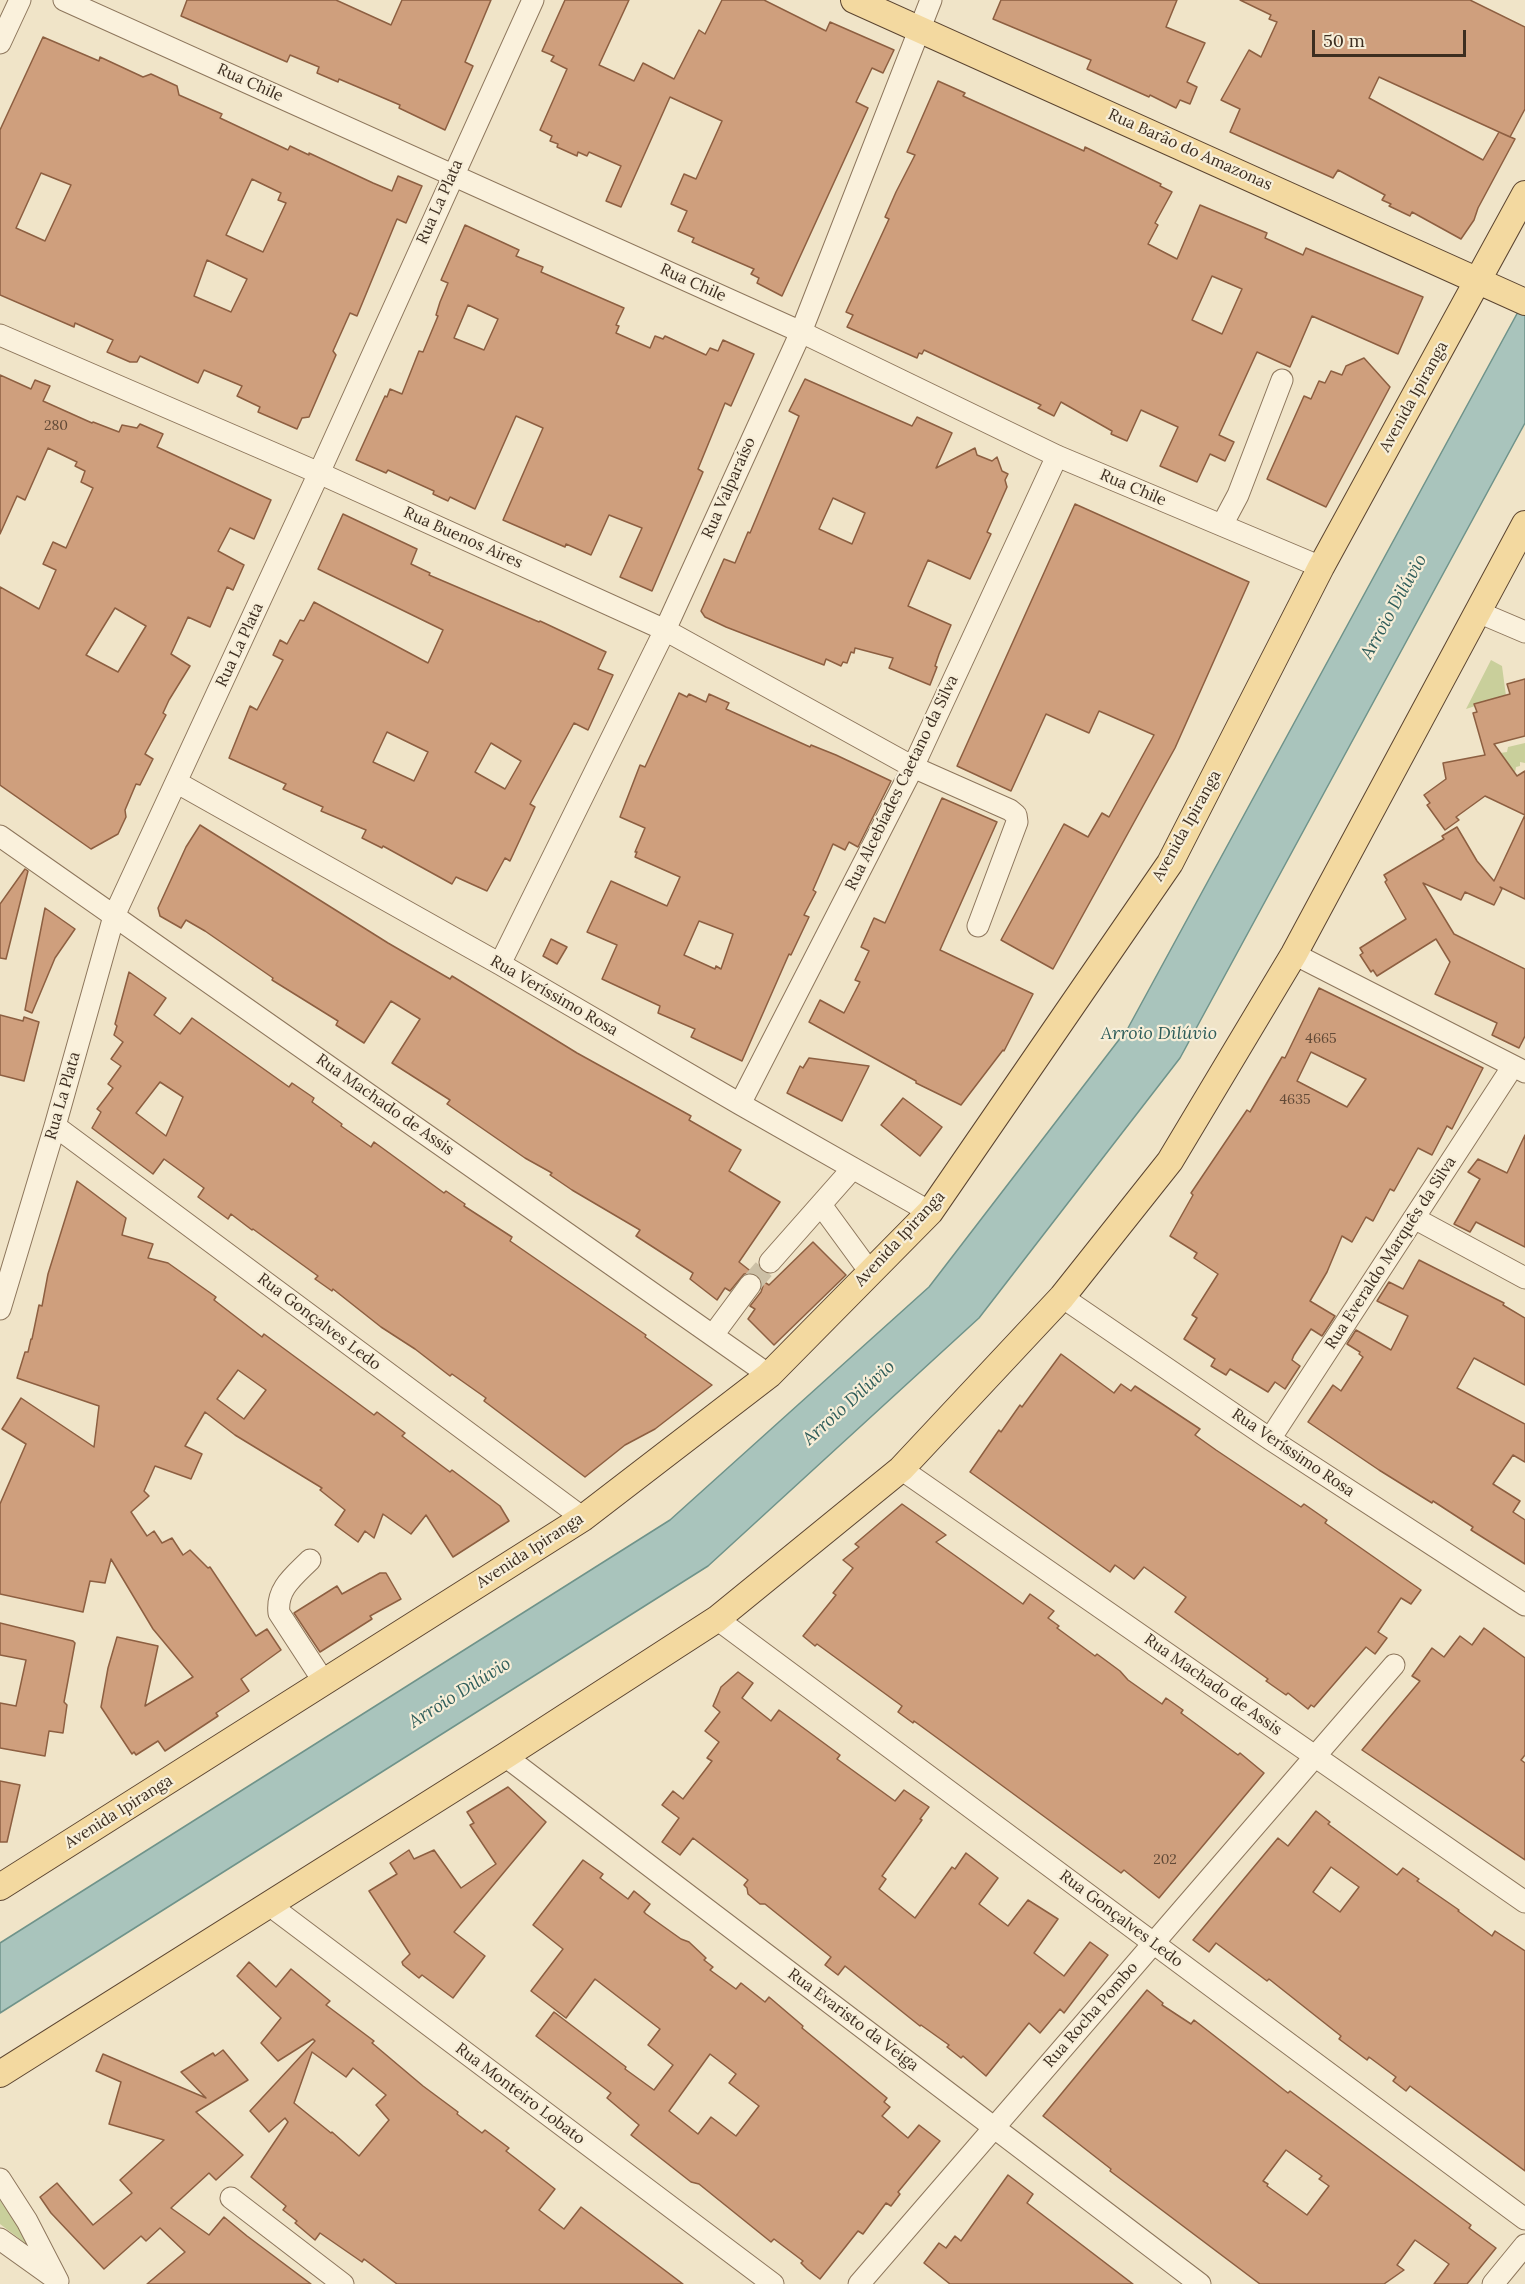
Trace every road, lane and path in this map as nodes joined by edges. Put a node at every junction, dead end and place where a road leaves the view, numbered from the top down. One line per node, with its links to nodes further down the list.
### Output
1 (20, 0): 7 (street)
2 (64, 0): 8 (street, Rua Chile)
3 (533, 0): 8 (street, Rua La Plata)
4 (854, 0): 6 (main road, Rua Barão do Amazonas)
5 (932, 0): 6 (street, Rua Valparaíso)
6 (919, 29): 10 (main road, Rua Barão do Amazonas); 12 (street, Rua Valparaíso)
7 (0, 43)
8 (453, 174): 12 (street, Rua Chile); 16 (street, Rua La Plata)
9 (1525, 194): 10 (main road, Avenida Ipiranga)
10 (1479, 280): 11 (main road, Rua Barão do Amazonas); 19 (main road, Avenida Ipiranga)
11 (1517, 298)
12 (801, 332): 15 (street, Rua Chile); 21 (street, Rua Valparaíso)
13 (0, 335): 16 (street, Rua Buenos Aires)
14 (1282, 380): 18 (street)
15 (1057, 456): 18 (street, Rua Chile); 23 (street, Rua Alcebíades Caetano da Silva)
16 (319, 473): 21 (street, Rua Buenos Aires); 24 (street, Rua La Plata)
17 (1525, 524): 20 (main road)
18 (1222, 525): 19 (street, Rua Chile)
19 (1321, 567): 35 (main road, Avenida Ipiranga)
20 (1478, 612): 22 (street); 28 (main road)
21 (665, 630): 23 (street, Rua Buenos Aires); 29 (street, Rua Valparaíso)
22 (1525, 632)
23 (913, 767): 27 (street, Rua Buenos Aires); 31 (street, Rua Alcebíades Caetano da Silva)
24 (176, 782): 26 (street, Rua La Plata); 29 (street, Rua Veríssimo Rosa)
25 (0, 836): 26 (street, Rua Machado de Assis)
26 (114, 916): 32 (street, Rua La Plata); 43 (street, Rua Machado de Assis)
27 (978, 926)
28 (1294, 954): 30 (street); 41 (main road)
29 (500, 964): 31 (street, Rua Veríssimo Rosa)
30 (1519, 1069): 36 (street, Rua Everaldo Marquês da Silva)
31 (740, 1104): 33 (street, Rua Veríssimo Rosa)
32 (55, 1126): 42 (street, Rua La Plata); 47 (street, Rua Gonçalves Ledo)
33 (853, 1168): 34 (street); 35 (street, Rua Veríssimo Rosa)
34 (821, 1205): 37 (street); 38 (street)
35 (930, 1212): 38 (main road, Avenida Ipiranga)
36 (1414, 1218): 39 (street); 45 (street, Rua Everaldo Marquês da Silva)
37 (770, 1263)
38 (870, 1272): 44 (main road, Avenida Ipiranga)
39 (1525, 1278)
40 (750, 1285): 43 (street)
41 (1062, 1298): 45 (street, Rua Veríssimo Rosa); 46 (main road)
42 (0, 1309)
43 (713, 1335): 44 (street, Rua Machado de Assis)
44 (769, 1375): 47 (main road, Avenida Ipiranga)
45 (1270, 1439): 49 (street, Rua Veríssimo Rosa)
46 (901, 1469): 50 (main road); 54 (street, Rua Machado de Assis)
47 (583, 1518): 52 (main road, Avenida Ipiranga)
48 (310, 1560): 52 (street)
49 (1525, 1605)
50 (717, 1619): 53 (main road); 58 (street, Rua Gonçalves Ledo)
51 (1394, 1665): 54 (street, Rua Rocha Pombo)
52 (324, 1682): 55 (main road, Avenida Ipiranga)
53 (505, 1756): 57 (main road); 60 (street, Rua Evaristo da Veiga)
54 (1315, 1756): 56 (street, Rua Machado de Assis); 58 (street, Rua Rocha Pombo)
55 (0, 1887)
56 (1525, 1902)
57 (268, 1904): 59 (main road); 68 (street, Rua Monteiro Lobato)
58 (1153, 1943): 60 (street, Rua Rocha Pombo); 63 (street, Rua Gonçalves Ledo)
59 (0, 2074)
60 (994, 2127): 69 (street, Rua Rocha Pombo); 70 (street, Rua Evaristo da Veiga)
61 (0, 2179): 66 (street)
62 (231, 2198): 67 (street)
63 (1525, 2219)
64 (0, 2239): 66 (street)
65 (1525, 2245): 71 (street)
66 (60, 2282)
67 (343, 2284)
68 (773, 2284)
69 (859, 2284)
70 (1200, 2284)
71 (1493, 2284)

